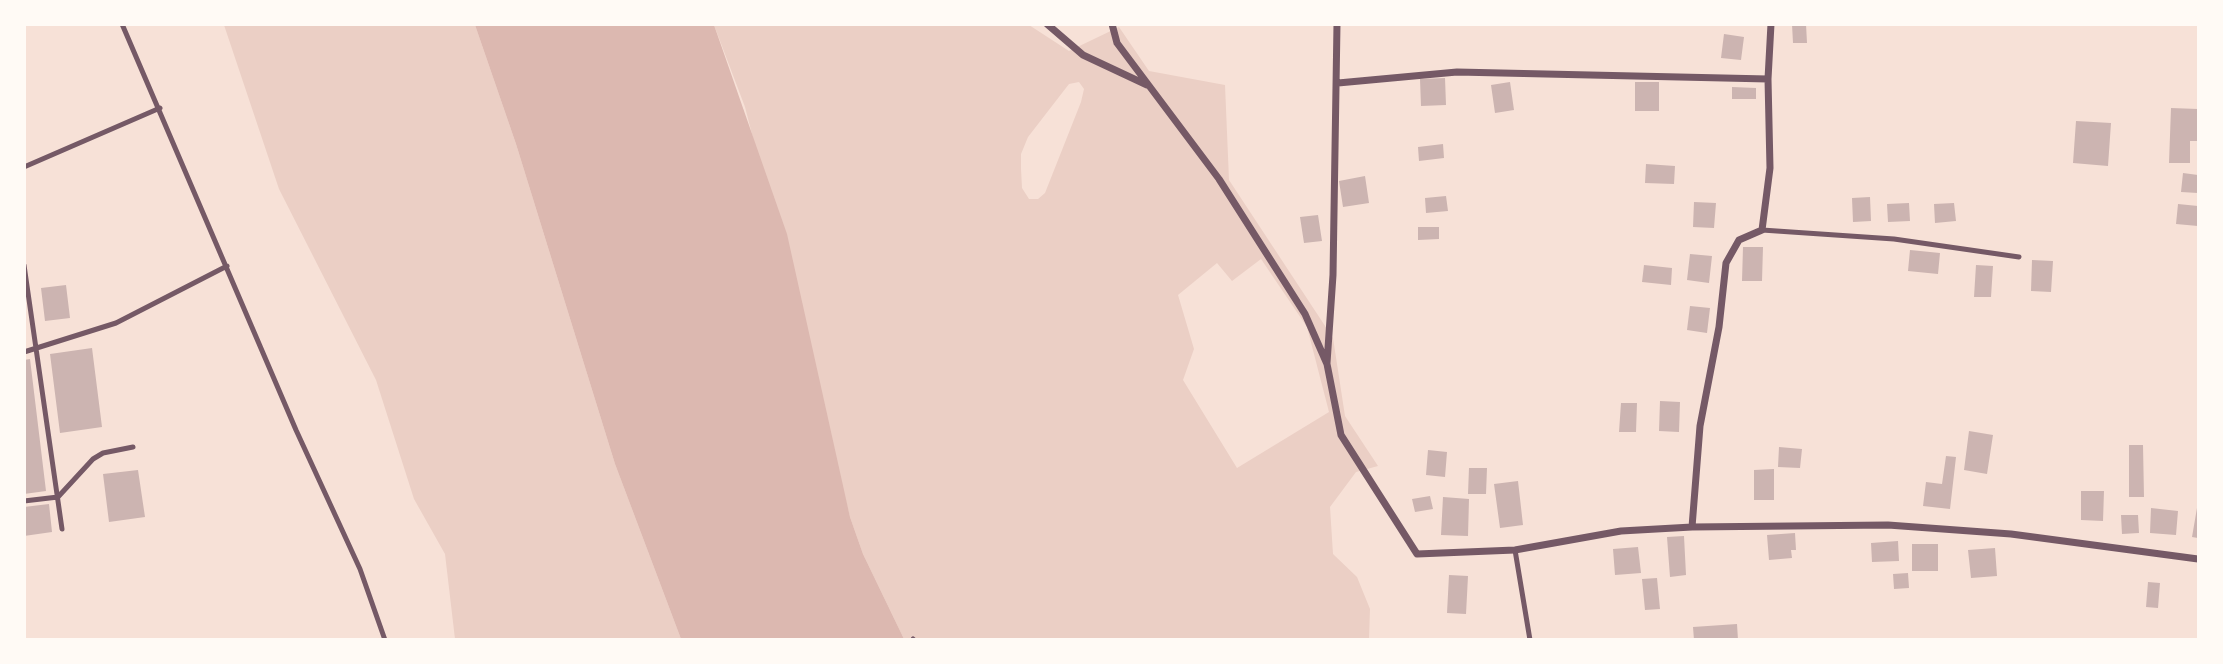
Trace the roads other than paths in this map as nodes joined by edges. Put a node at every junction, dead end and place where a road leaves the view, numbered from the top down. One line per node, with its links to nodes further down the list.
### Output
1 (122, 24): 9 (lane)
2 (1047, 24): 8 (street)
3 (1112, 24): 8 (street)
4 (1337, 24): 7 (street)
5 (1771, 24): 6 (street)
6 (1768, 79): 7 (street); 11 (street)
7 (1338, 83): 17 (street)
8 (1148, 85): 17 (street)
9 (160, 108): 10 (lane); 14 (lane)
10 (24, 167)
11 (1762, 230): 12 (lane); 21 (street)
12 (2019, 257)
13 (24, 265): 15 (lane)
14 (227, 266): 15 (lane); 25 (lane)
15 (38, 350): 16 (lane); 19 (lane)
16 (24, 352)
17 (1327, 364): 23 (street)
18 (133, 447): 19 (lane)
19 (58, 497): 20 (lane); 22 (lane)
20 (24, 501)
21 (1692, 527): 23 (street); 24 (street)
22 (62, 529)
23 (1515, 550): 26 (lane)
24 (2199, 559)
25 (386, 639)
26 (1530, 639)

